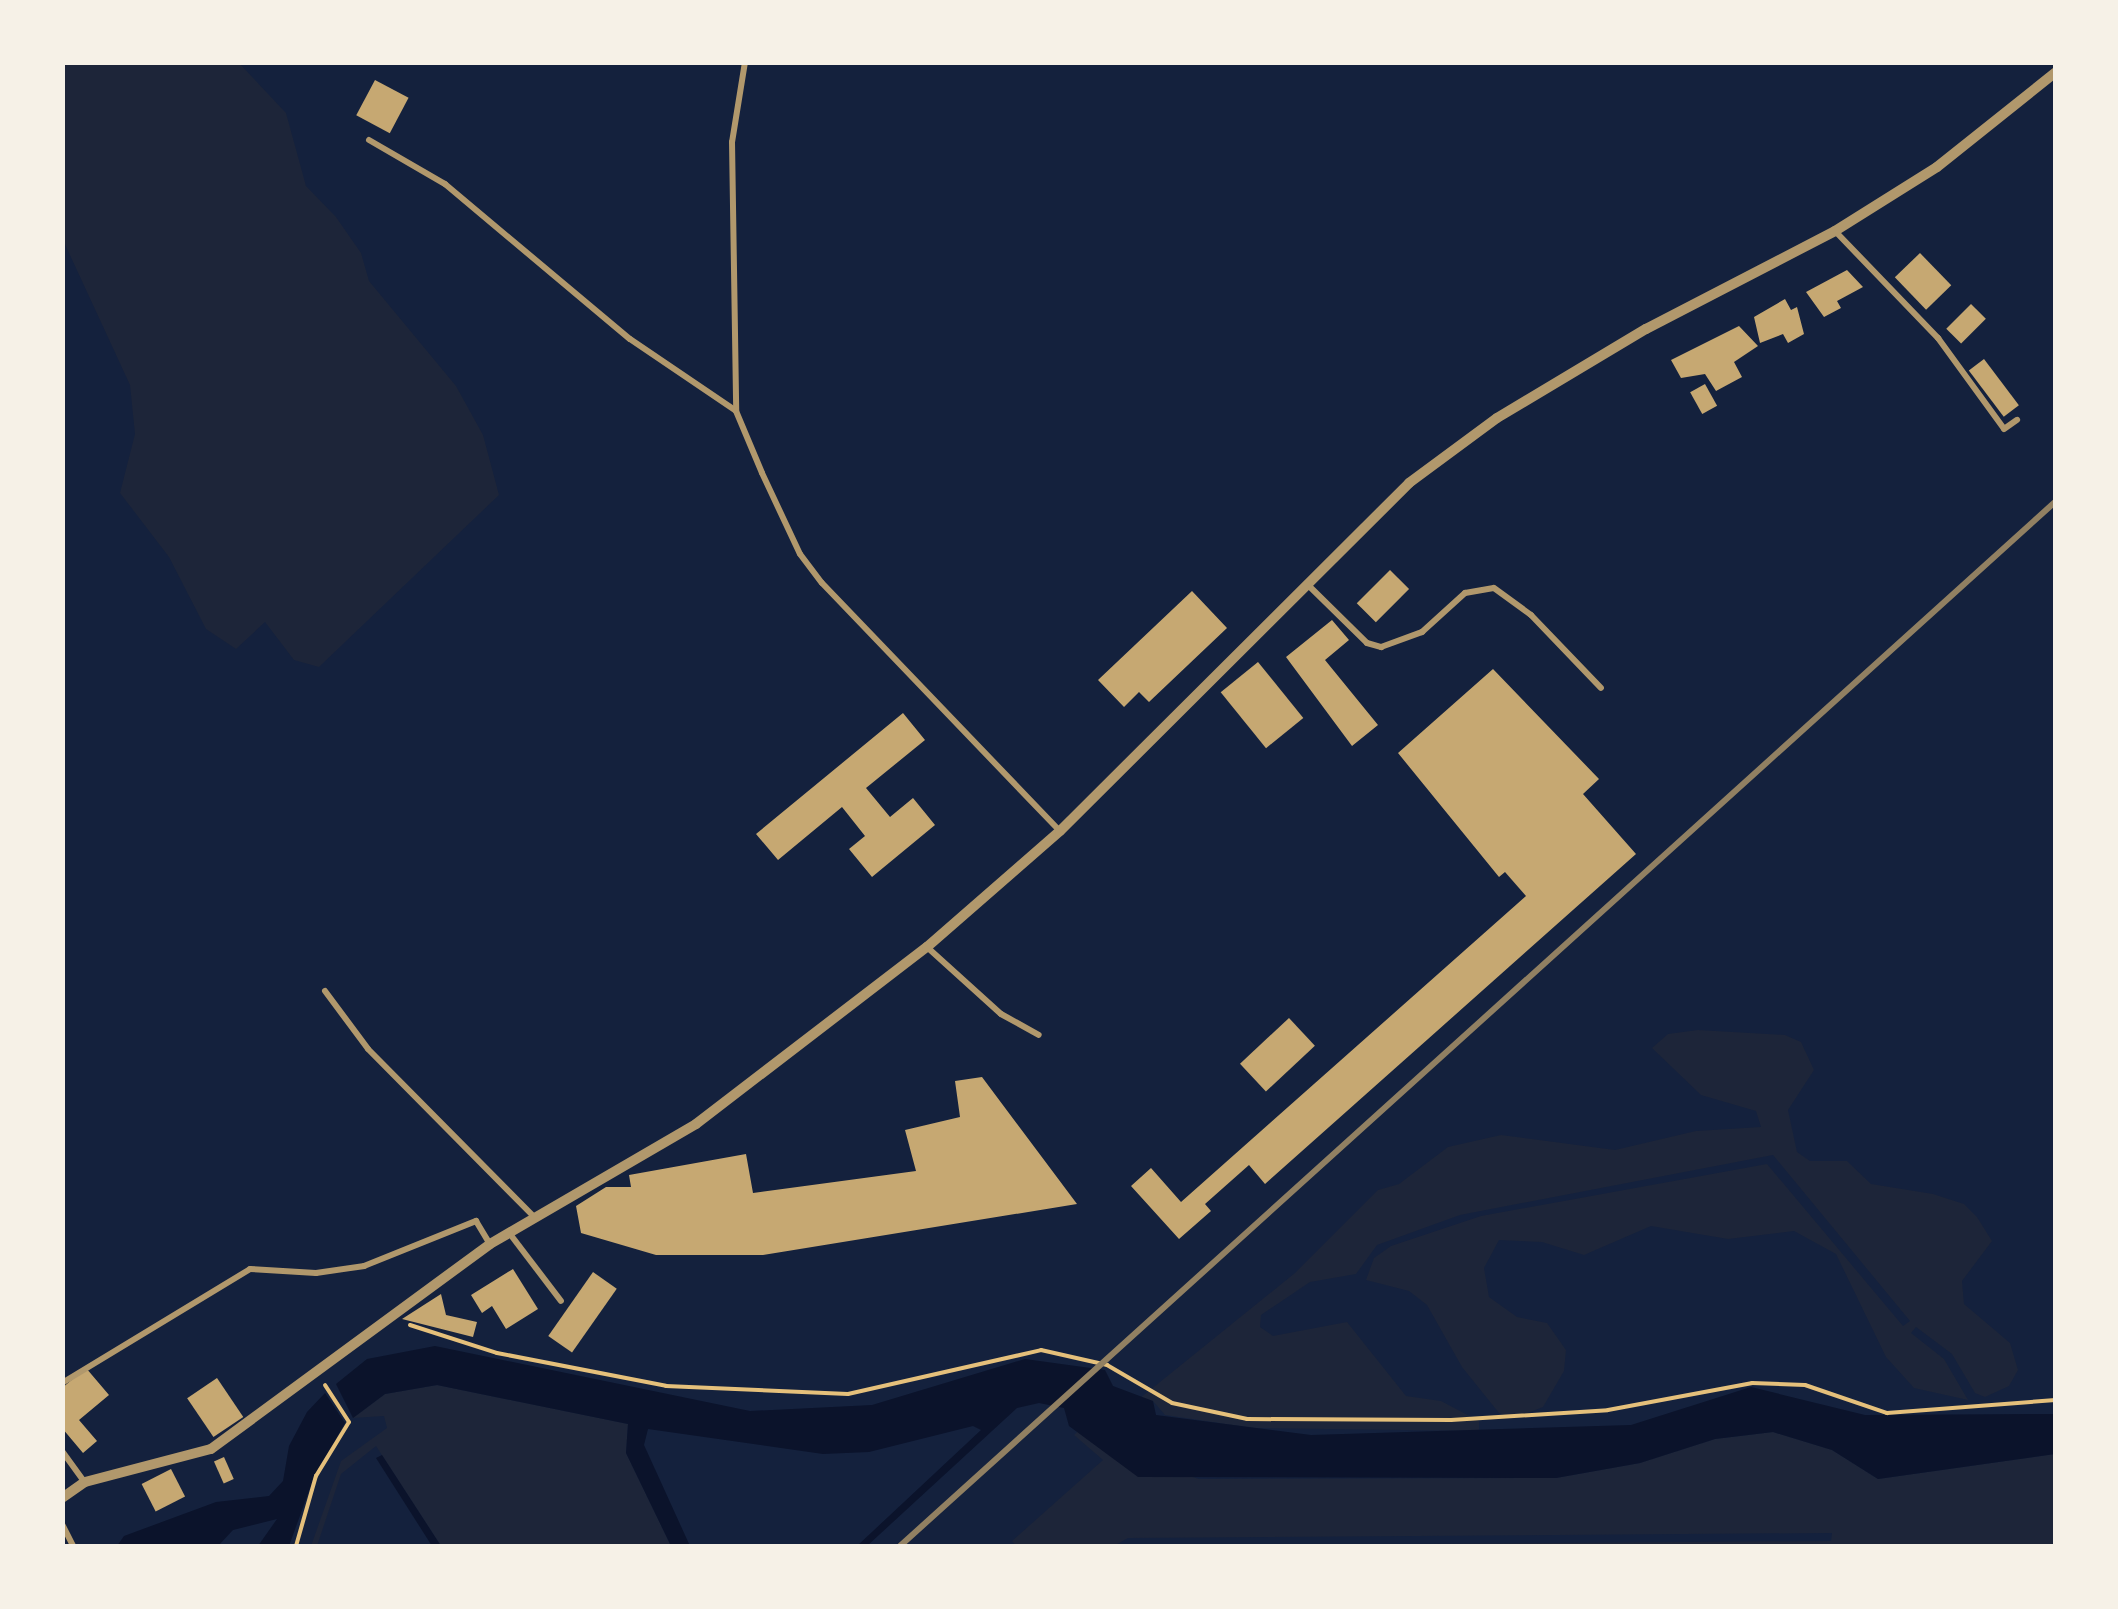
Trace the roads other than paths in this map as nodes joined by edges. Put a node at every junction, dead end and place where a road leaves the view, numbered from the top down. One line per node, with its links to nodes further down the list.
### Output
1 (745, 62): 5 (lane)
2 (2056, 72): 4 (street)
3 (369, 140): 5 (lane)
4 (1835, 232): 6 (lane); 7 (street)
5 (736, 411): 9 (lane)
6 (2017, 420)
7 (1307, 583): 8 (lane); 9 (street)
8 (1601, 688)
9 (1060, 831): 10 (street)
10 (927, 947): 12 (lane); 13 (street)
11 (325, 990): 13 (lane)
12 (1039, 1036)
13 (535, 1218): 14 (street)
14 (509, 1233): 15 (street); 16 (lane)
15 (490, 1244): 17 (lane); 19 (street)
16 (561, 1300)
17 (62, 1382)
18 (62, 1451): 19 (lane)
19 (84, 1482): 20 (street)
20 (62, 1498)
21 (62, 1524): 22 (lane)
22 (73, 1546)

